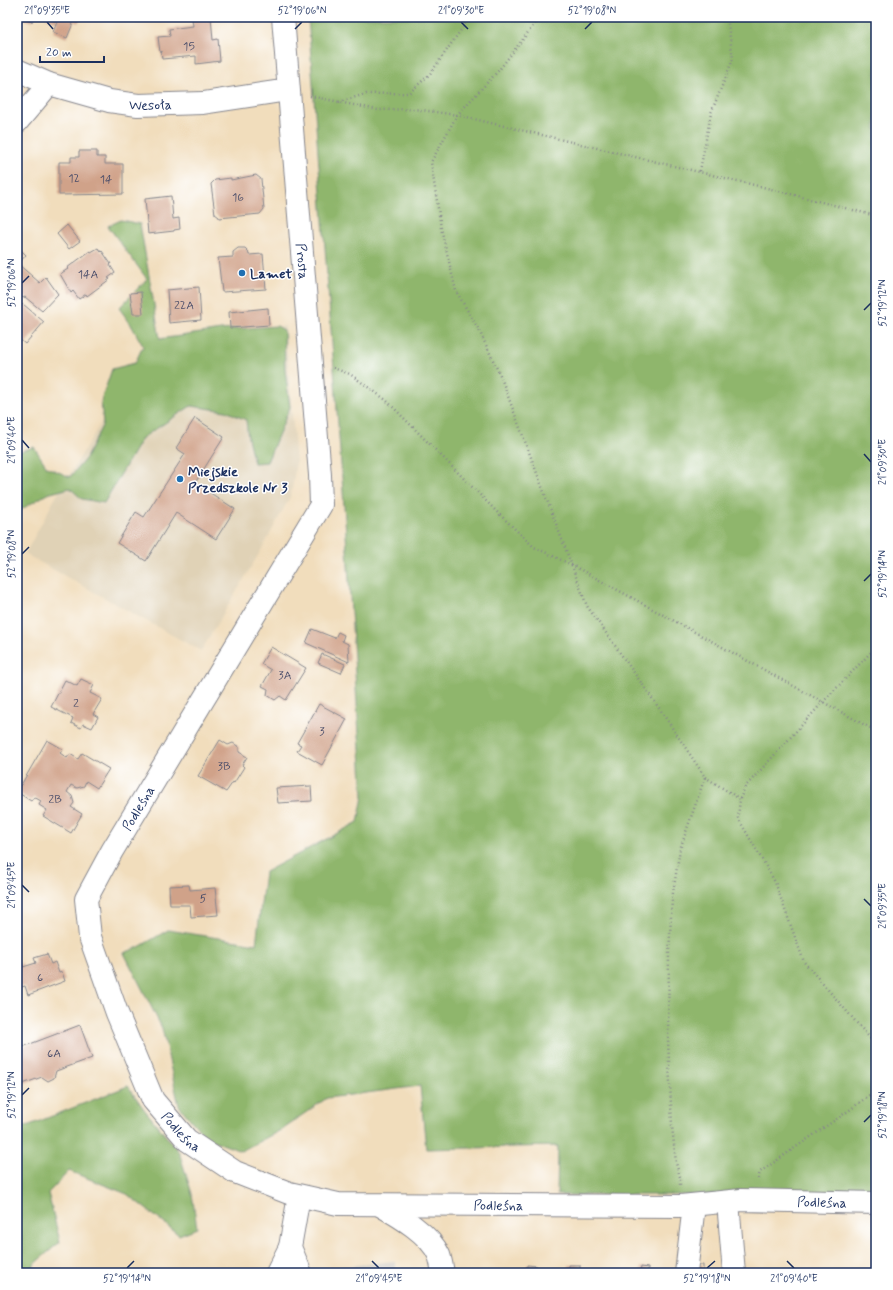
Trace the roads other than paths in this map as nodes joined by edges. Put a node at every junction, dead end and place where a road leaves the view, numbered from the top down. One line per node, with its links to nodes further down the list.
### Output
1 (283, 17): 4 (street, Prosta)
2 (17, 70): 3 (street, Wesoła)
3 (49, 84): 4 (street, Wesoła); 5 (street)
4 (288, 90): 6 (street, Prosta)
5 (17, 122)
6 (320, 505): 7 (street, Podleśna)
7 (299, 1196): 10 (street, Podleśna); 12 (street)
8 (728, 1202): 9 (street, Podleśna); 11 (street, Podleśna); 17 (street)
9 (876, 1203)
10 (380, 1205): 11 (street, Podleśna); 15 (street)
11 (688, 1205): 16 (street)
12 (290, 1247): 13 (street); 14 (street)
13 (277, 1273)
14 (299, 1273)
15 (443, 1273)
16 (686, 1273)
17 (734, 1273)

